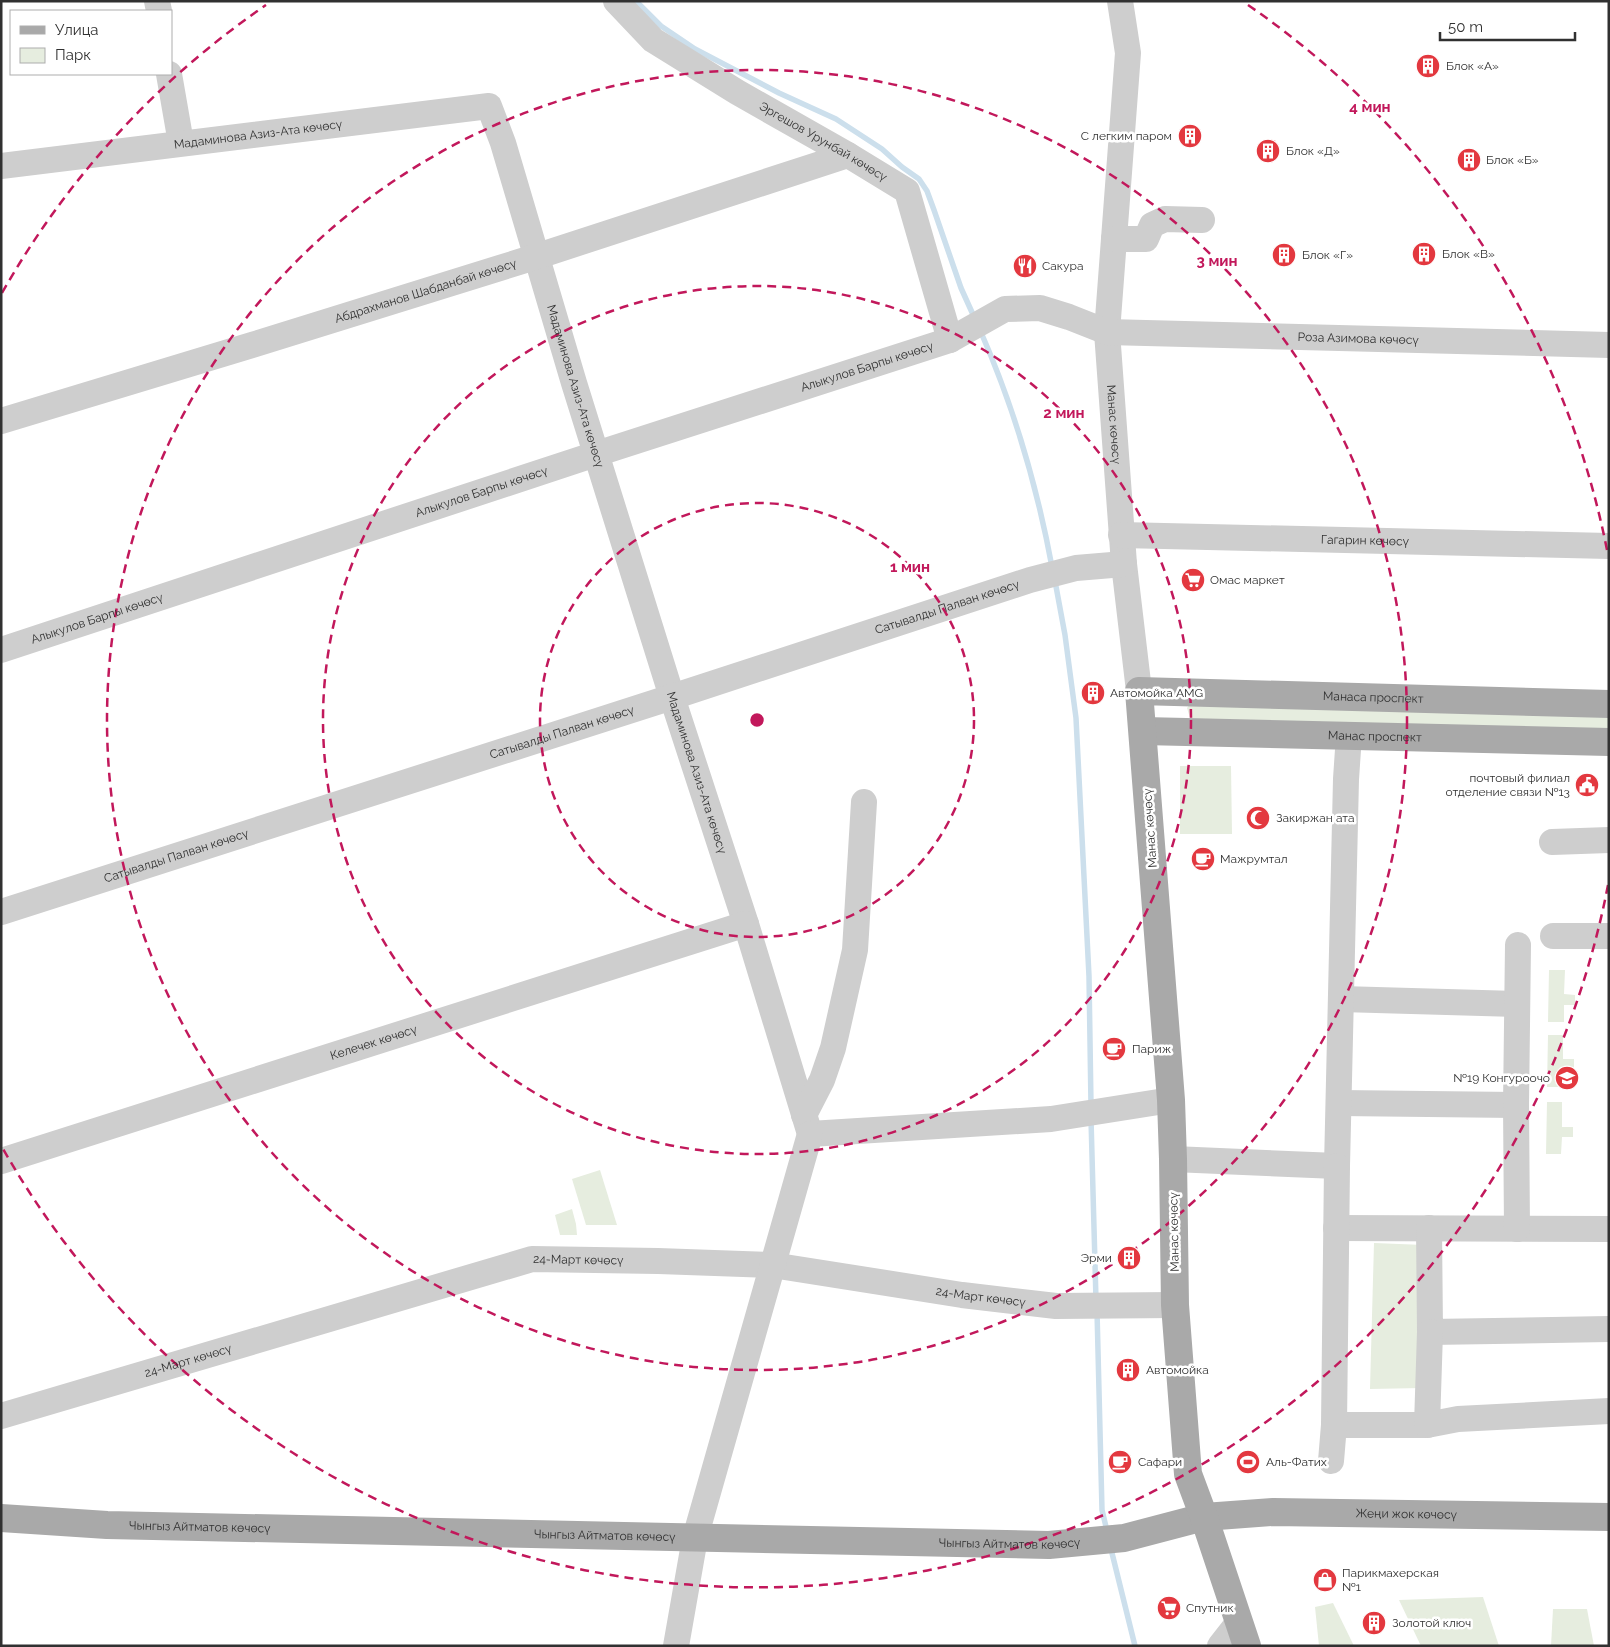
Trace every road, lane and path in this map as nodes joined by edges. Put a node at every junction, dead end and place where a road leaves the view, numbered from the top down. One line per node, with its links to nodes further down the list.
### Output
1 (616, 1): 5 (street, Эргешов Урунбай көчөсү)
2 (1120, 1): 8 (street, Манас көчөсү)
3 (170, 75): 4 (street)
4 (181, 144): 6 (street, Мадаминова Азиз-Ата көчөсү); 9 (street, Мадаминова Азиз-Ата көчөсү)
5 (848, 154): 9 (street, Абдрахманов Шабданбай көчөсү); 11 (street, Эргешов Урунбай көчөсү)
6 (1, 166)
7 (1202, 220): 8 (street)
8 (1114, 238): 10 (street, Манас көчөсү)
9 (535, 257): 13 (street, Абдрахманов Шабданбай көчөсү); 14 (street, Мадаминова Азиз-Ата көчөсү)
10 (1107, 332): 11 (street, Алыкулов Барпы көчөсү); 12 (street, Роза Азимова көчөсү); 15 (street, Манас көчөсү)
11 (955, 336): 14 (street, Алыкулов Барпы көчөсү)
12 (1609, 345)
13 (1, 421)
14 (596, 454): 18 (street, Алыкулов Барпы көчөсү); 20 (street, Мадаминова Азиз-Ата көчөсү)
15 (1121, 535): 16 (street, Гагарин көчөсү); 17 (street, Манас көчөсү)
16 (1609, 546)
17 (1124, 564): 19 (street, Манас көчөсү); 20 (street, Сатывалды Палван көчөсү)
18 (1, 650)
19 (1139, 691): 21 (main road, Манаса проспект); 22 (main road, Манас көчөсү)
20 (672, 697): 28 (street, Сатывалды Палван көчөсү); 29 (street, Мадаминова Азиз-Ата көчөсү)
21 (1609, 704)
22 (1143, 731): 23 (main road, Манас проспект); 35 (main road, Манас көчөсү)
23 (1349, 735): 24 (main road, Манас проспект); 33 (street)
24 (1609, 742)
25 (864, 802): 38 (street)
26 (1609, 840): 27 (street)
27 (1552, 842)
28 (1, 912)
29 (746, 924): 38 (street, Мадаминова Азиз-Ата көчөсү); 40 (street, Келечек көчөсү)
30 (1553, 936): 31 (street)
31 (1609, 936)
32 (1518, 945): 34 (street)
33 (1341, 999): 34 (street); 36 (street)
34 (1517, 1004): 37 (street)
35 (1171, 1100): 38 (street); 39 (main road, Манас көчөсү)
36 (1339, 1103): 37 (street); 41 (street)
37 (1516, 1105): 44 (street)
38 (807, 1124): 46 (street)
39 (1173, 1159): 41 (street); 47 (main road, Манас көчөсү)
40 (1, 1161)
41 (1337, 1166): 42 (street)
42 (1336, 1228): 43 (street); 52 (street)
43 (1429, 1228): 44 (street); 49 (street)
44 (1517, 1229): 45 (street)
45 (1609, 1229)
46 (772, 1265): 47 (street, 24-Март көчөсү); 51 (street, 24-Март көчөсү); 58 (street)
47 (1175, 1305): 55 (main road, Манас көчөсү)
48 (1609, 1329): 49 (street)
49 (1430, 1332): 53 (street)
50 (1609, 1411): 53 (street)
51 (1, 1416)
52 (1334, 1425): 53 (street); 54 (street)
53 (1427, 1425)
54 (1332, 1461)
55 (1204, 1517): 57 (main road, Жеңи жок көчөсү); 58 (main road, Чынгыз Айтматов көчөсү); 59 (main road, Манас көчөсү)
56 (1, 1518): 58 (main road, Чынгыз Айтматов көчөсү)
57 (1608, 1518)
58 (695, 1538): 60 (street)
59 (1243, 1634): 61 (street)
60 (676, 1646)
61 (1220, 1646)

